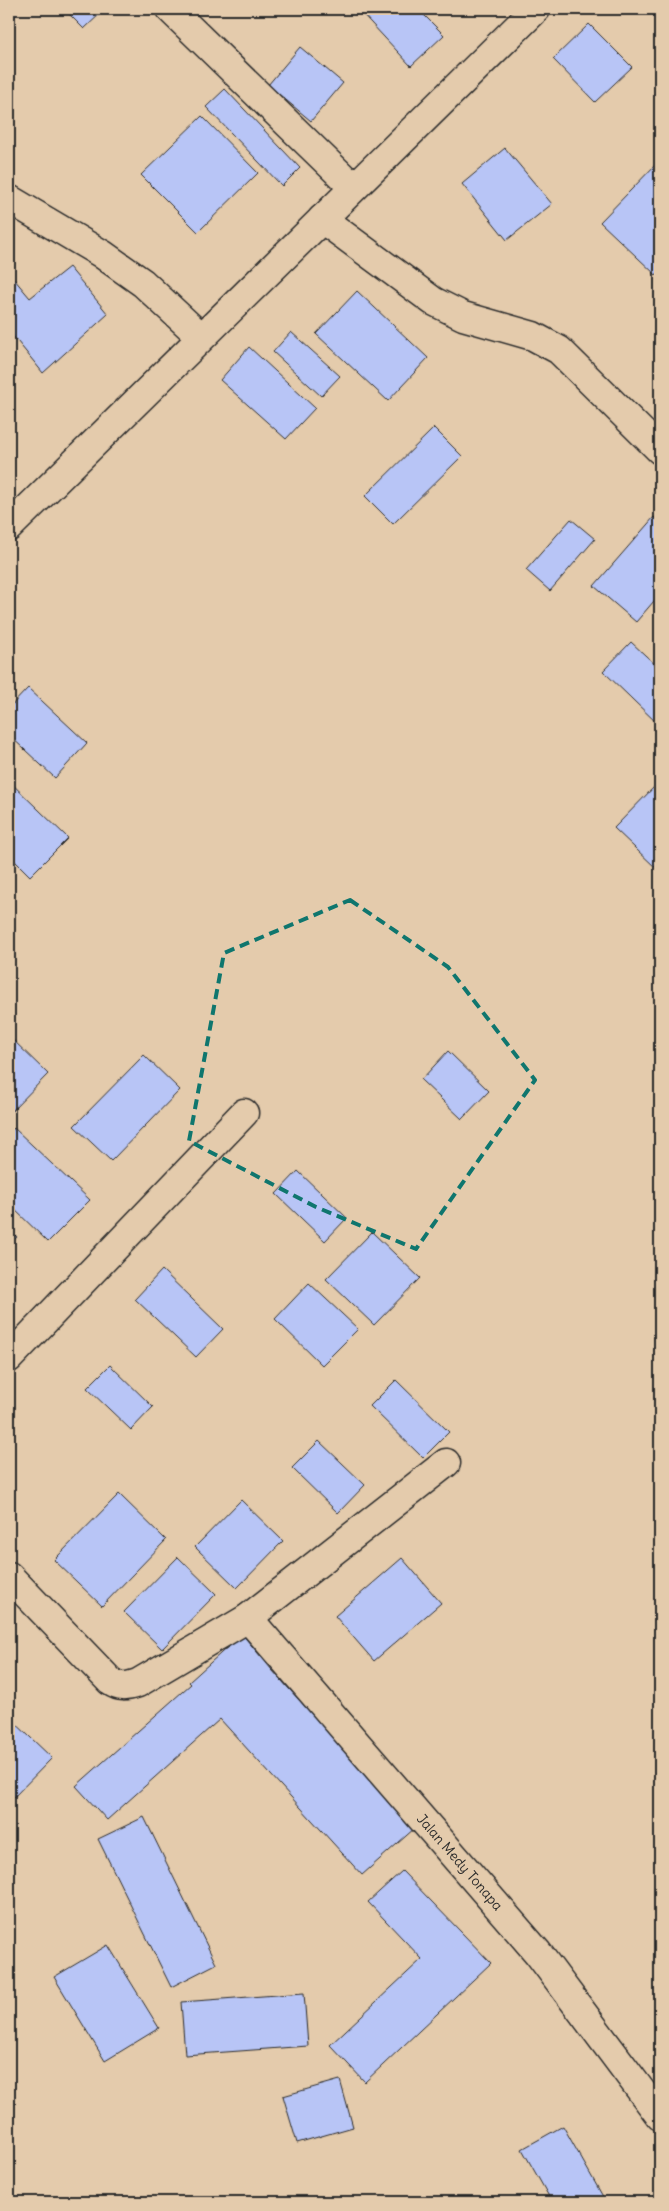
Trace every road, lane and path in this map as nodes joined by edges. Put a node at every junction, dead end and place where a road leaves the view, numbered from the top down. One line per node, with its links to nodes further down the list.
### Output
1 (170, 9): 3 (street)
2 (536, 9): 3 (street)
3 (353, 187): 5 (street)
4 (9, 199): 6 (street)
5 (322, 219): 6 (street); 7 (street)
6 (201, 337): 8 (street)
7 (660, 450)
8 (9, 527)
9 (244, 1113): 10 (street)
10 (9, 1358)
11 (446, 1463): 13 (street)
12 (9, 1576): 13 (street)
13 (248, 1618): 14 (street, Jalan Medy Tonapa)
14 (660, 2116)

